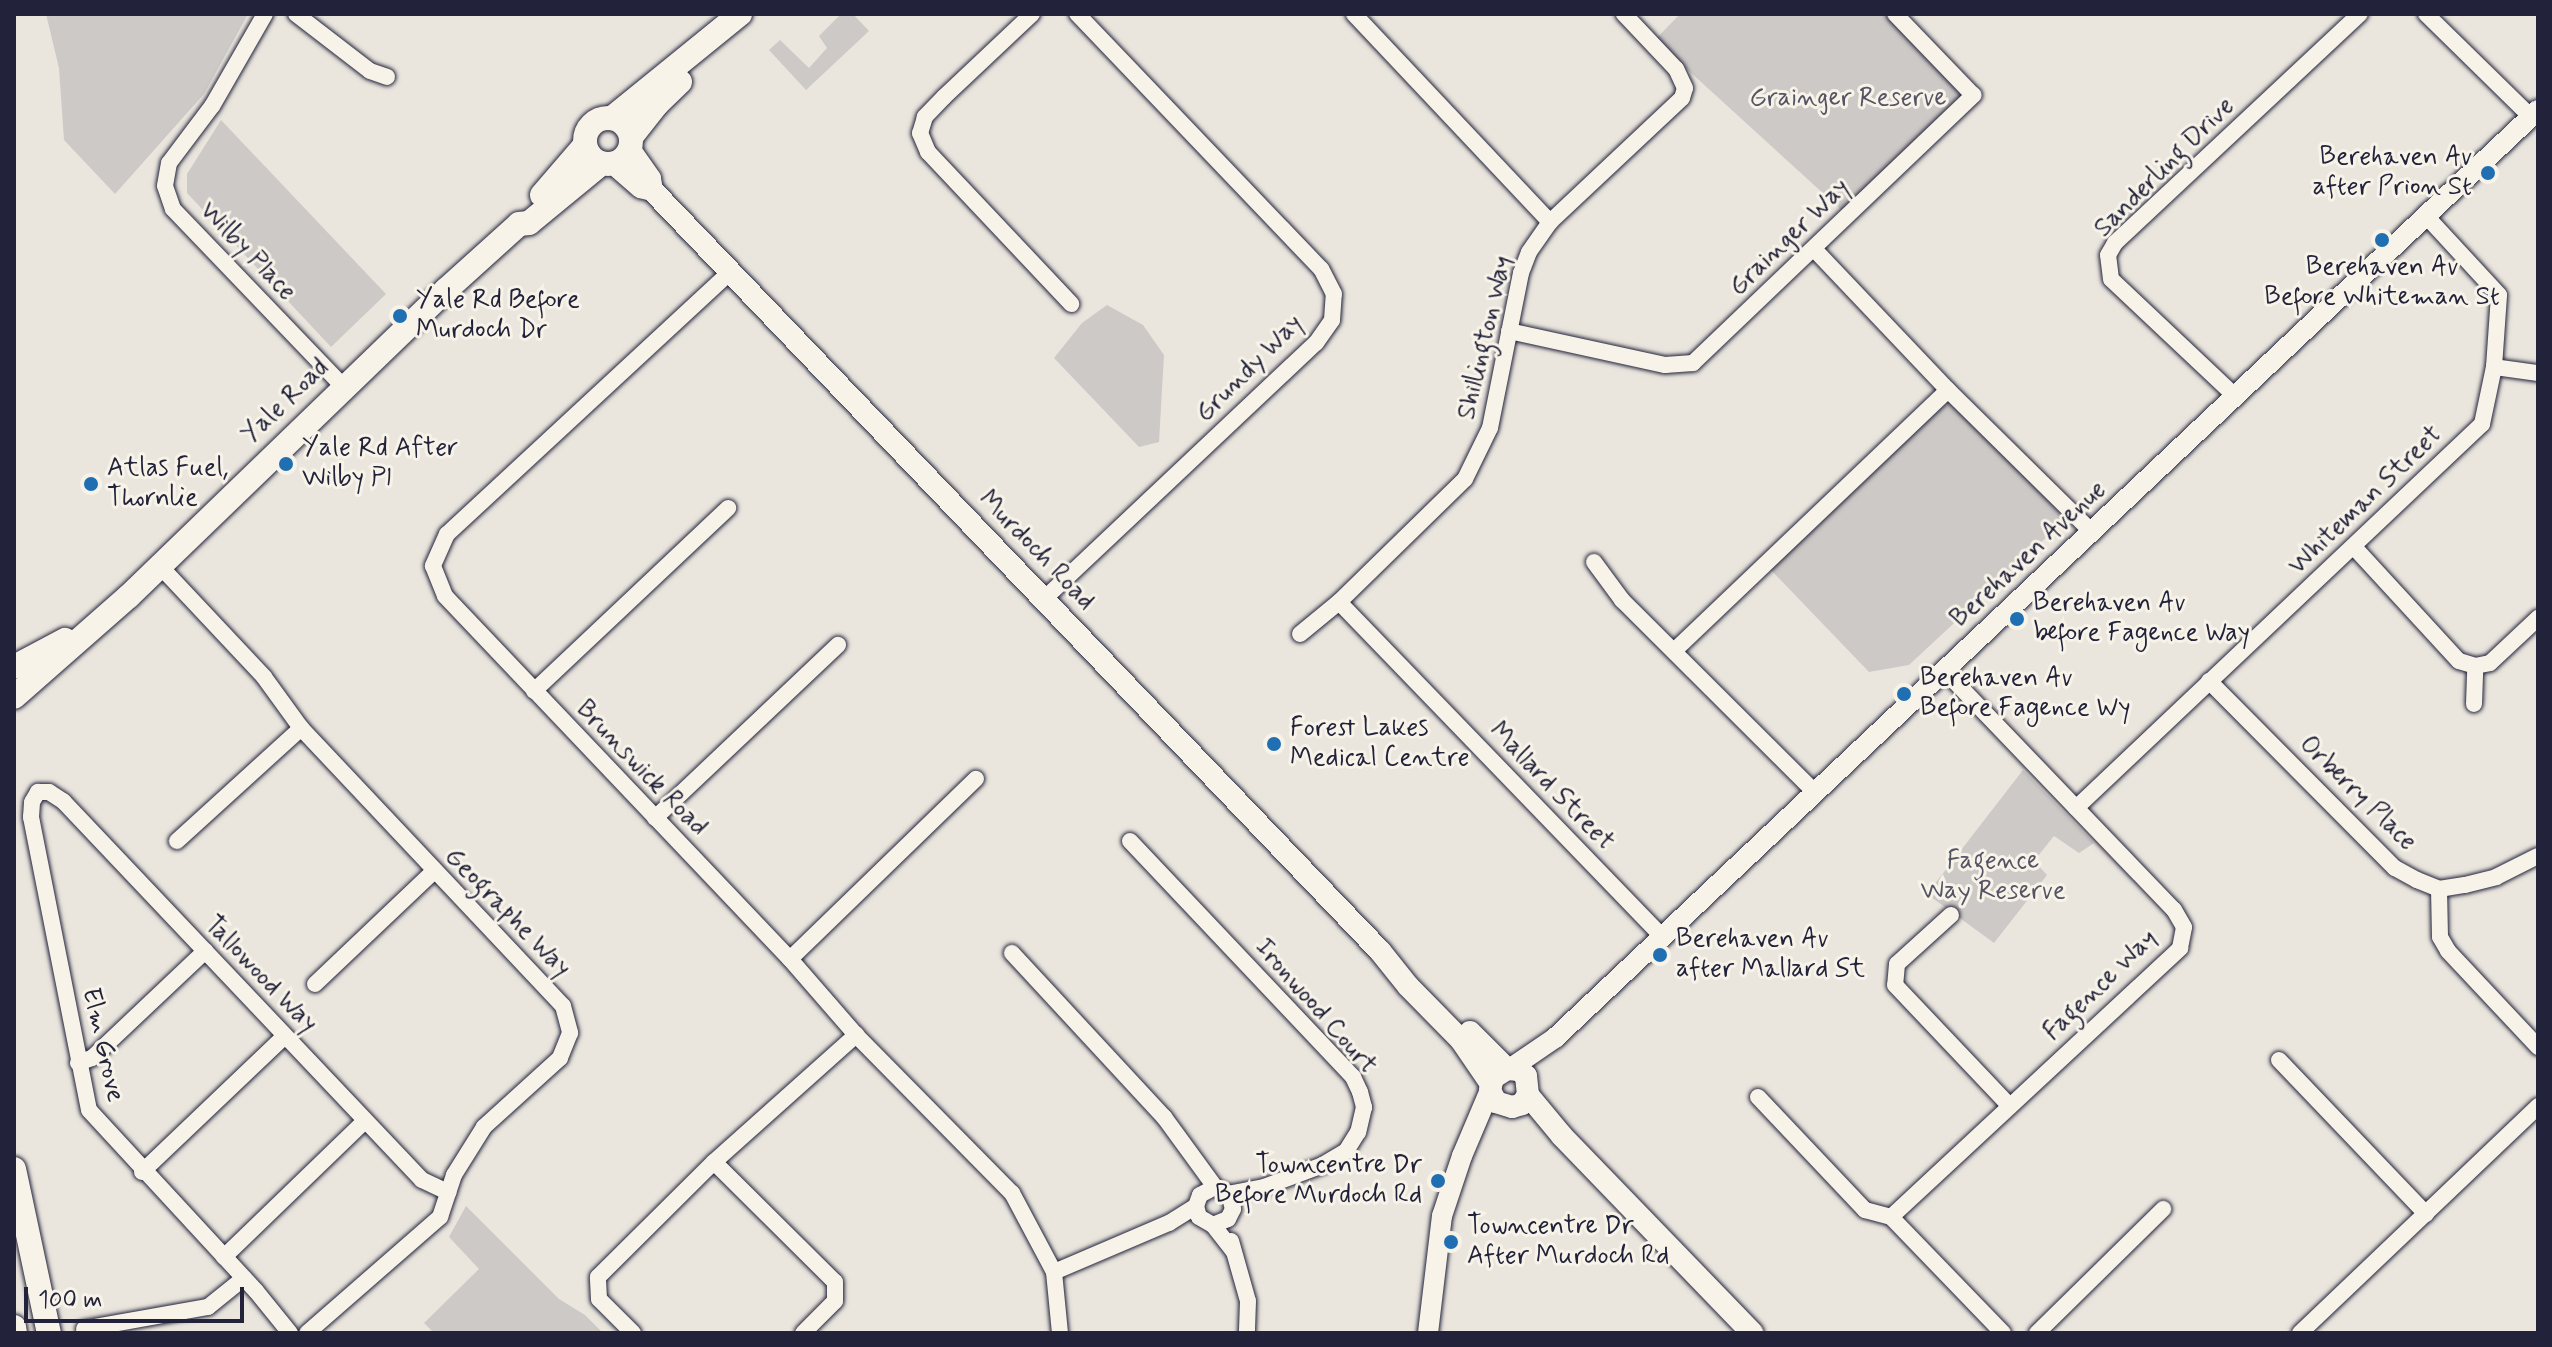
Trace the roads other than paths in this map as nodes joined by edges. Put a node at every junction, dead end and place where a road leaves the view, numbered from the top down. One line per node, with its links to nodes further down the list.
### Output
1 (265, 14): 26 (street, Wilby Place)
2 (296, 14): 12 (street)
3 (740, 14): 11 (main road, Yale Road)
4 (1032, 14): 22 (street)
5 (1077, 14): 34 (street, Grundy Way)
6 (1354, 14): 18 (street)
7 (1624, 14): 18 (street, Shillington Way)
8 (1895, 14): 20 (street, Grainger Way)
9 (2360, 14): 28 (street, Sanderling Drive)
10 (2426, 14): 13 (street)
11 (718, 35): 14 (main road, Yale Road); 16 (main road, Yale Road)
12 (387, 77)
13 (2534, 114): 17 (street, Berehaven Avenue)
14 (612, 118): 15 (main road); 16 (main road)
15 (585, 145): 16 (main road); 19 (main road, Yale Road)
16 (619, 153): 19 (main road, Yale Road); 21 (main road, Murdoch Road)
17 (2426, 216): 24 (street, Whiteman Street); 28 (street, Berehaven Avenue)
18 (1550, 222): 23 (street, Shillington Way)
19 (519, 224): 26 (main road, Yale Road)
20 (1815, 250): 23 (street, Grainger Way); 27 (street)
21 (729, 273): 34 (main road, Murdoch Road); 45 (street, Brunswick Road)
22 (1071, 304)
23 (1509, 331): 35 (street, Shillington Way)
24 (2494, 367): 25 (street); 31 (street, Whiteman Street)
25 (2538, 373)
26 (343, 386): 33 (main road, Yale Road)
27 (1948, 390): 30 (street); 40 (street)
28 (2235, 396): 30 (street, Berehaven Avenue)
29 (728, 508): 45 (street)
30 (2092, 532): 43 (street, Berehaven Avenue)
31 (2354, 547): 41 (street); 44 (street, Whiteman Street)
32 (1594, 562): 40 (street)
33 (159, 565): 37 (main road, Yale Road); 48 (street, Geographe Way)
34 (1044, 599): 71 (main road, Murdoch Road)
35 (1339, 602): 38 (street, Shillington Way); 60 (street, Mallard Street)
36 (2538, 618): 41 (street)
37 (95, 625): 42 (main road, Yale Road); 46 (main road, Yale Road)
38 (1300, 634)
39 (838, 645): 53 (street)
40 (1674, 651): 51 (street)
41 (2475, 666): 47 (street)
42 (14, 667)
43 (1944, 670): 51 (street, Berehaven Avenue); 52 (street, Fagence Way)
44 (2209, 681): 52 (street, Whiteman Street); 58 (street, Orberry Place)
45 (534, 691): 53 (street, Brunswick Road)
46 (14, 697)
47 (2474, 704)
48 (301, 728): 54 (street); 57 (street, Geographe Way)
49 (976, 779): 63 (street)
50 (38, 792): 61 (street, Tallowood Way); 70 (street, Elm Grove)
51 (1815, 792): 60 (street, Berehaven Avenue)
52 (2076, 808): 74 (street, Fagence Way)
53 (655, 818): 63 (street, Brunswick Road)
54 (177, 841)
55 (1130, 841): 82 (street, Ironwood Court)
56 (2538, 856): 58 (street)
57 (434, 871): 64 (street); 81 (street, Geographe Way)
58 (2439, 889): 68 (street)
59 (1951, 915): 74 (street)
60 (1661, 936): 67 (street, Berehaven Avenue)
61 (205, 951): 66 (street, Tallowood Way); 70 (street)
62 (1012, 953): 82 (street)
63 (790, 959): 65 (street, Brunswick Road)
64 (315, 984)
65 (856, 1035): 78 (street); 87 (street, Brunswick Road)
66 (285, 1036): 76 (street, Tallowood Way); 80 (street)
67 (1555, 1038): 71 (street, Berehaven Avenue); 73 (street, Berehaven Avenue)
68 (2538, 1047)
69 (2279, 1060): 84 (street)
70 (78, 1063): 80 (street, Elm Grove)
71 (1500, 1078): 73 (main road, Murdoch Road); 73 (main road, Murdoch Road); 77 (street)
72 (1758, 1097): 85 (street)
73 (1519, 1098): 77 (street, Berehaven Avenue); 100 (main road, Murdoch Road)
74 (2010, 1106): 85 (street, Fagence Way)
75 (2538, 1106): 84 (street)
76 (365, 1121): 81 (street, Tallowood Way); 86 (street)
77 (1471, 1139): 99 (street)
78 (714, 1162): 95 (street); 96 (street)
79 (14, 1169): 92 (main road)
80 (142, 1172): 86 (street, Elm Grove)
81 (448, 1192): 94 (street, Geographe Way)
82 (1215, 1207): 87 (street, Ironwood Court); 98 (street)
83 (2163, 1209): 102 (street)
84 (2426, 1214): 103 (street)
85 (1891, 1217): 101 (street)
86 (224, 1257): 88 (street, Elm Grove)
87 (1054, 1272): 97 (street, Brunswick Road)
88 (244, 1278): 90 (street); 93 (street, Elm Grove)
89 (14, 1327): 91 (main road)
90 (84, 1329)
91 (15, 1333)
92 (49, 1333)
93 (290, 1333)
94 (307, 1333)
95 (633, 1333)
96 (803, 1333)
97 (1060, 1333)
98 (1247, 1333)
99 (1428, 1333)
100 (1752, 1333)
101 (2003, 1333)
102 (2037, 1333)
103 (2300, 1333)

